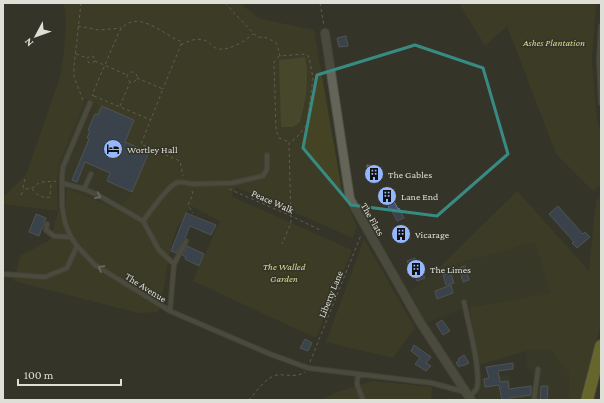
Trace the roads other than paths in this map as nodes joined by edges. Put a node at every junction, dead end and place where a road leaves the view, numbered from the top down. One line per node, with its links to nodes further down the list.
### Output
1 (601, 26): 4 (lane)
2 (325, 33): 21 (street, The Flats)
3 (90, 103): 7 (lane, The Avenue)
4 (601, 103)
5 (267, 155): 9 (lane)
6 (91, 174): 8 (lane)
7 (61, 182): 8 (lane); 11 (lane, The Avenue)
8 (84, 189): 9 (lane, one-way to 9)
9 (143, 221): 14 (lane)
10 (47, 224): 11 (lane)
11 (71, 237): 13 (lane, The Avenue)
12 (186, 241): 14 (lane)
13 (77, 246): 15 (lane); 17 (lane, The Avenue, one-way to 13)
14 (174, 264): 17 (lane)
15 (3, 274)
16 (464, 302): 21 (lane)
17 (170, 311): 20 (lane, The Avenue)
18 (601, 346): 24 (highway)
19 (538, 368): 23 (lane)
20 (358, 374): 21 (lane, The Avenue); 22 (lane)
21 (468, 396)
22 (363, 400)
23 (534, 400)
24 (587, 400)

